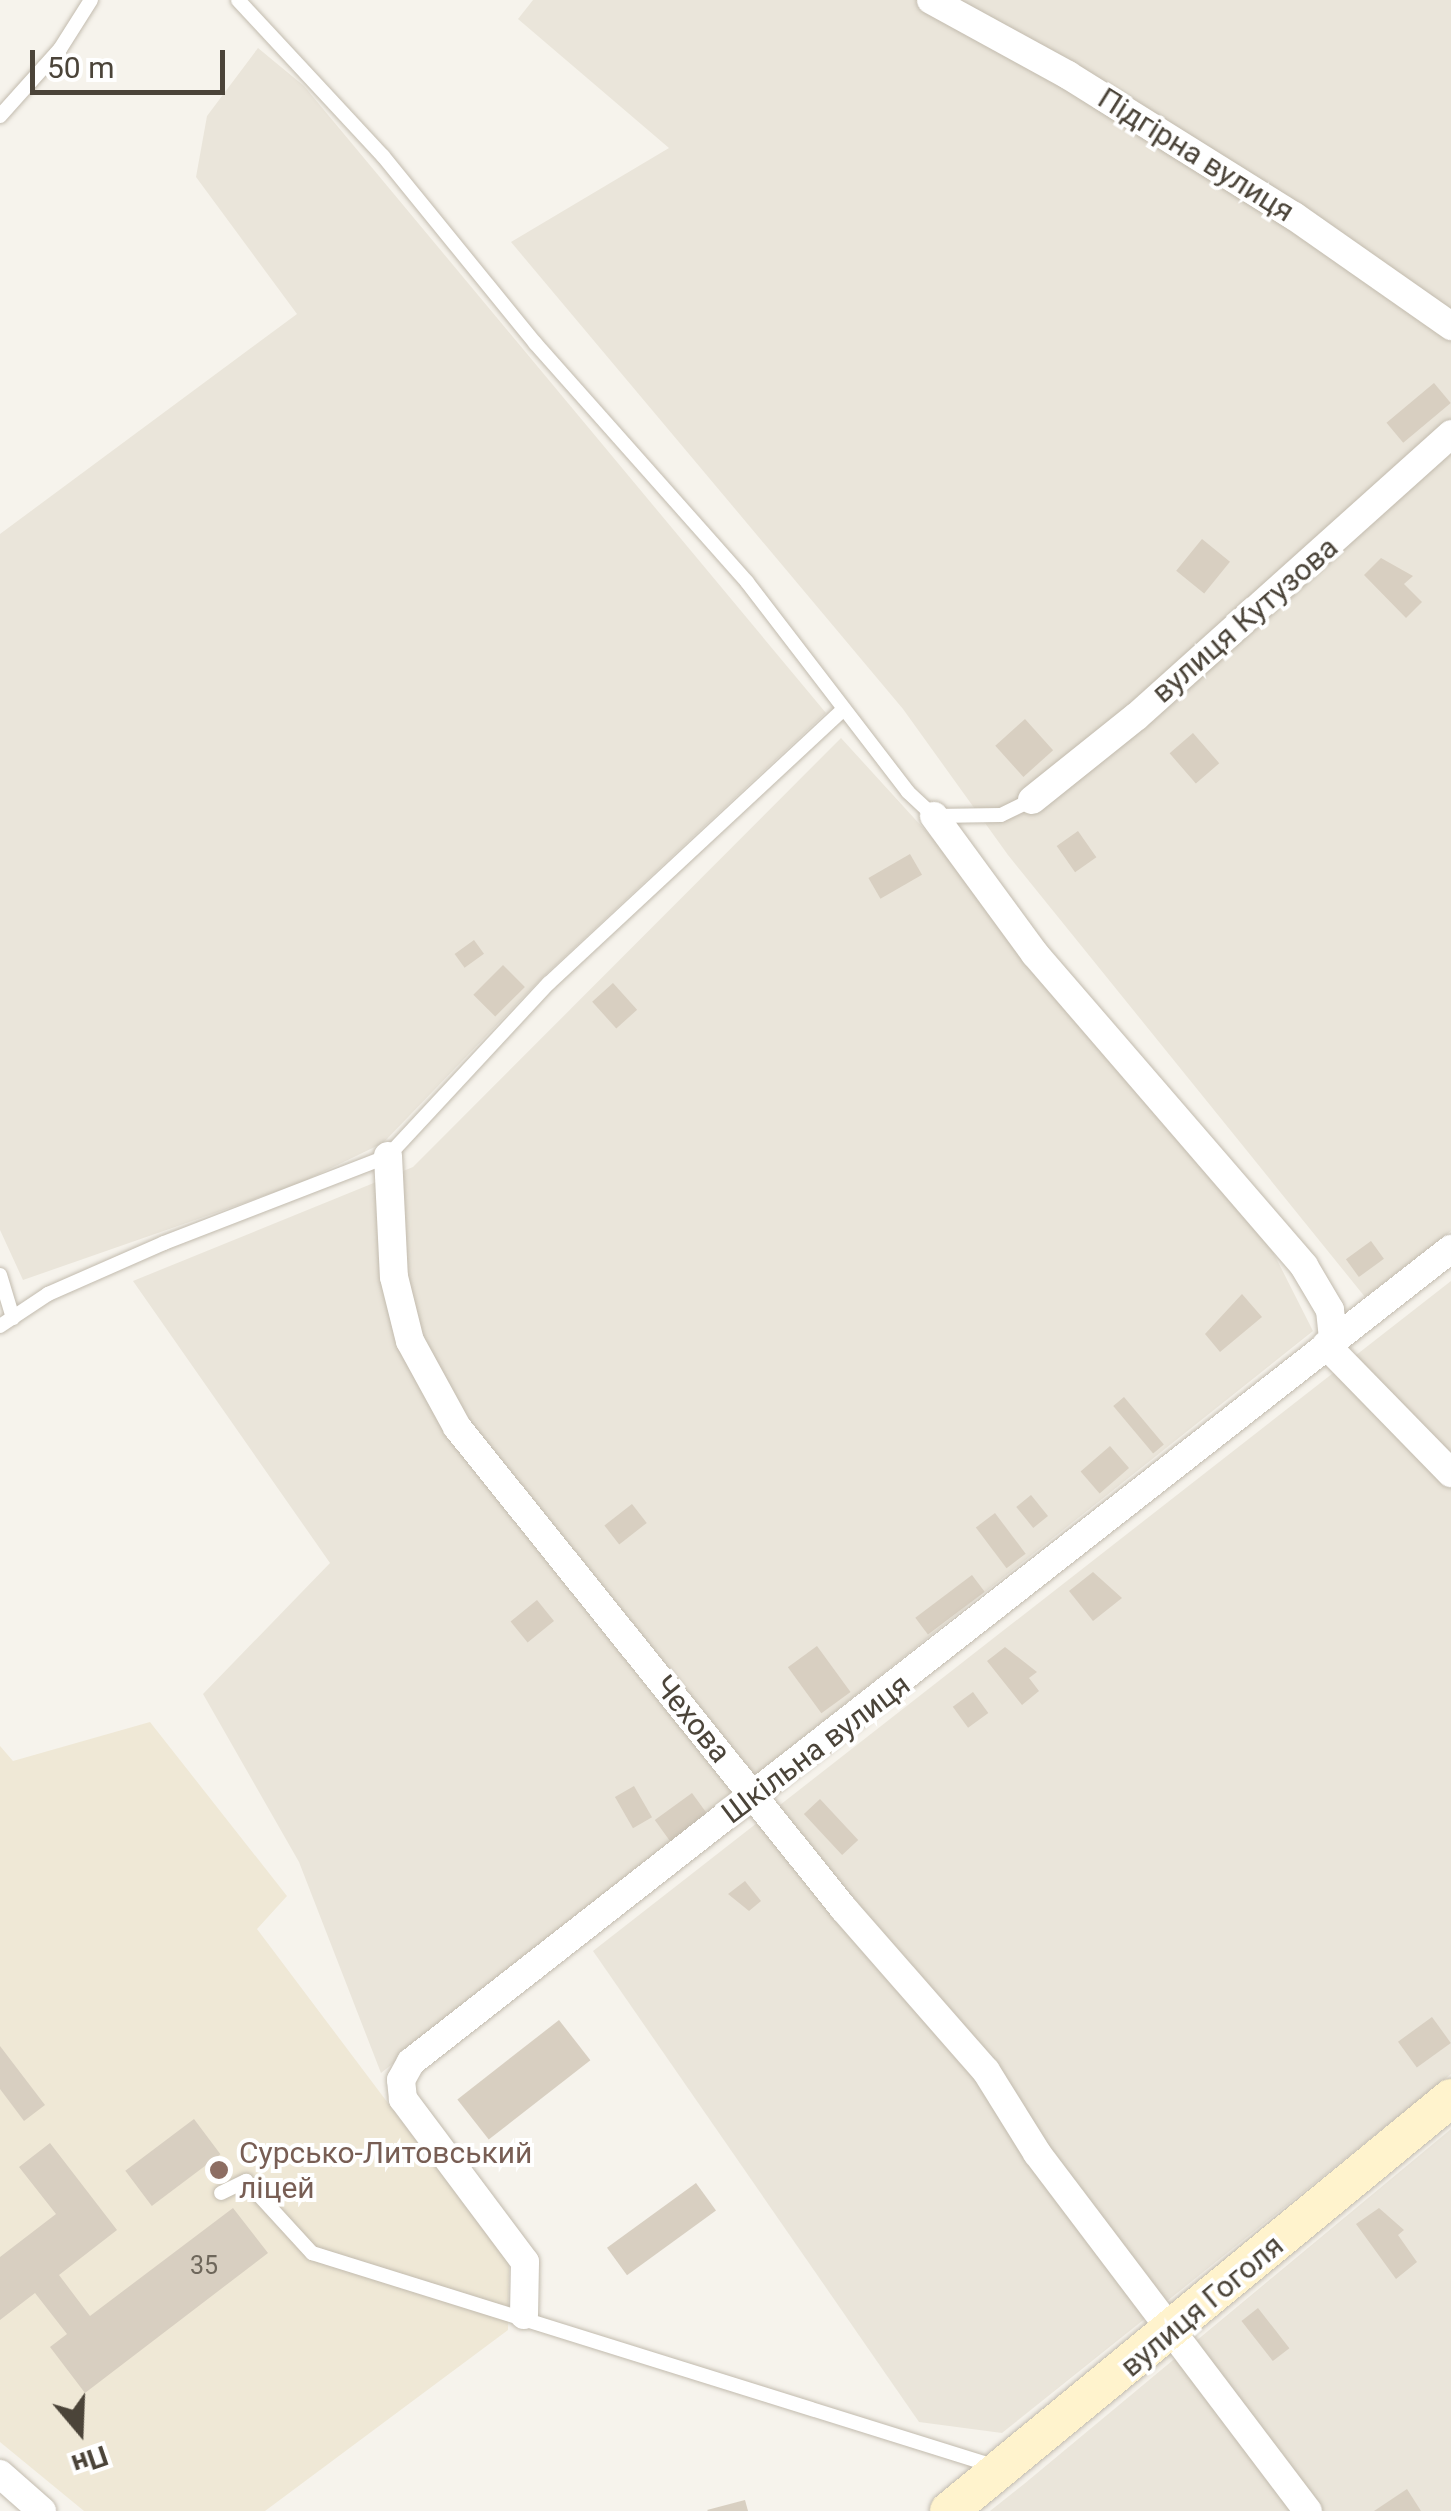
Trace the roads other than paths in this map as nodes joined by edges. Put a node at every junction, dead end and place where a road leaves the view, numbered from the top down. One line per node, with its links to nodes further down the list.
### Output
1 (91, 0): 4 (lane)
2 (238, 0): 7 (lane)
3 (932, 0): 5 (street, Підгірна вулиця)
4 (0, 116)
5 (1451, 326)
6 (1451, 434): 8 (street, вулиця Кутузова)
7 (842, 711): 9 (lane); 10 (lane)
8 (1032, 800): 9 (lane)
9 (934, 816): 14 (street)
10 (388, 1156): 13 (lane); 16 (street, Чехова)
11 (1451, 1249): 14 (street, Шкільна вулиця)
12 (0, 1275): 13 (lane)
13 (6, 1322)
14 (1330, 1343): 15 (street); 16 (street, Шкільна вулиця)
15 (1451, 1473)
16 (754, 1796): 19 (street, Шкільна вулиця); 20 (street, Чехова)
17 (1451, 2098): 20 (street, вулиця Гоголя)
18 (220, 2192): 19 (lane)
19 (524, 2315): 21 (lane)
20 (1174, 2331): 21 (street, вулиця Гоголя); 25 (street, Чехова)
21 (1002, 2469): 24 (street, вулиця Гоголя)
22 (0, 2474): 23 (street)
23 (42, 2511)
24 (950, 2511)
25 (1308, 2511)

